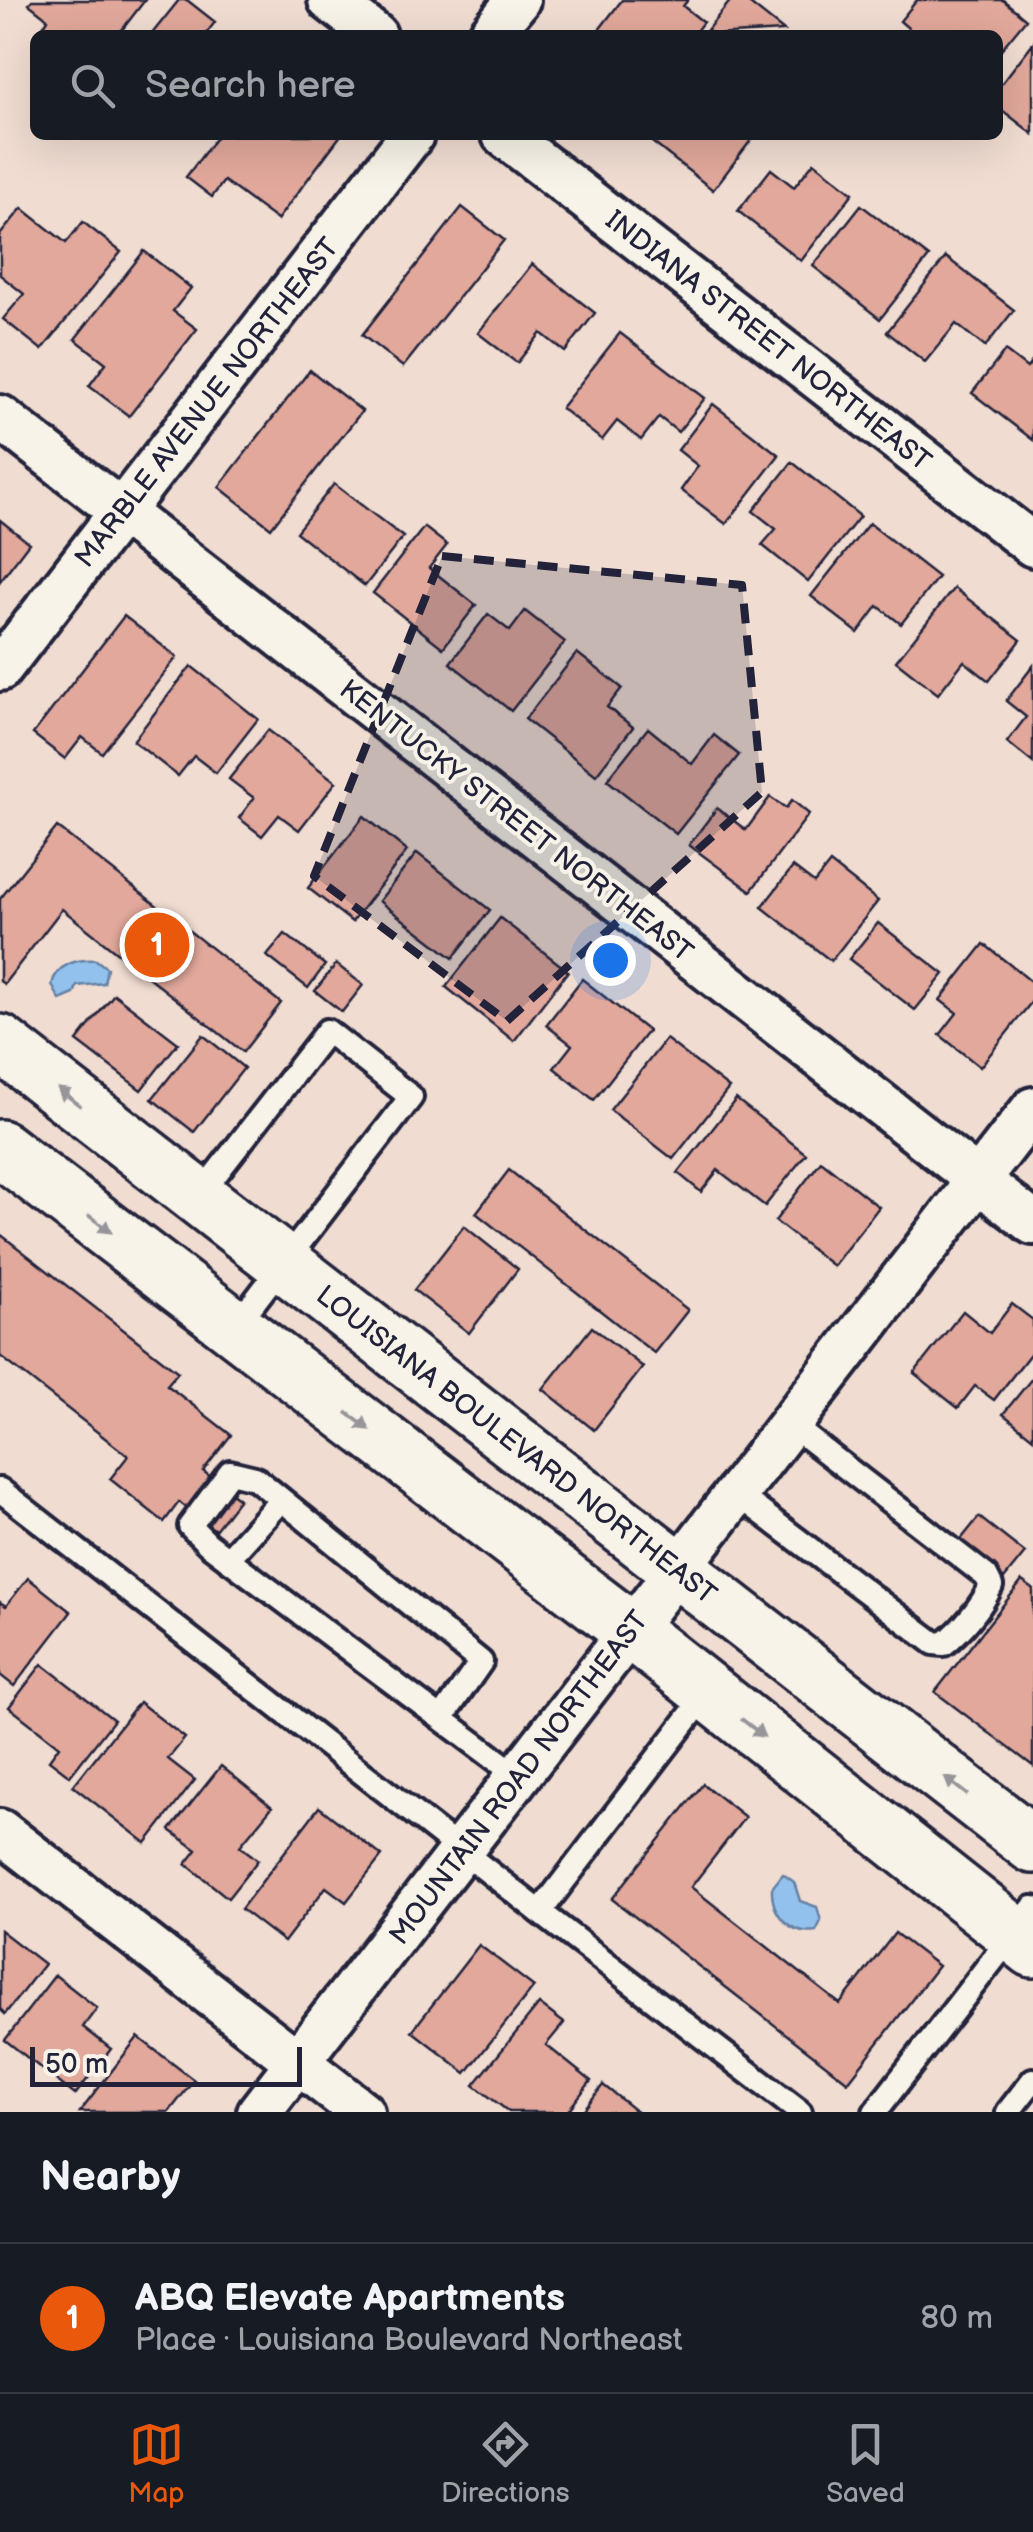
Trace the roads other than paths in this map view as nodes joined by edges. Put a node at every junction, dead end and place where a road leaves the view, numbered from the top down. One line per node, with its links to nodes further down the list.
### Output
1 (330, 0): 3 (street)
2 (518, 0): 4 (street)
3 (369, 30)
4 (494, 30)
5 (408, 140): 8 (street, MARBLE AVENUE NORTHEAST)
6 (510, 140): 9 (street, INDIANA STREET NORTHEAST)
7 (0, 417): 8 (street, KENTUCKY STREET NORTHEAST)
8 (120, 511): 10 (street, MARBLE AVENUE NORTHEAST); 14 (street, KENTUCKY STREET NORTHEAST)
9 (1033, 545)
10 (0, 669)
11 (0, 1043): 15 (main road, LOUISIANA BOULEVARD NORTHEAST, one-way to 11)
12 (1033, 1109): 14 (street, MOUNTAIN ROAD NORTHEAST)
13 (0, 1148): 18 (main road, one-way to 18)
14 (978, 1180): 16 (street, KENTUCKY STREET NORTHEAST); 19 (street, MOUNTAIN ROAD NORTHEAST)
15 (198, 1197): 17 (main road, LOUISIANA BOULEVARD NORTHEAST); 17 (lane)
16 (1033, 1223)
17 (284, 1264): 18 (lane); 24 (main road, LOUISIANA BOULEVARD NORTHEAST)
18 (234, 1327): 25 (main road, one-way to 25)
19 (791, 1425): 21 (street, MOUNTAIN ROAD NORTHEAST); 21 (lane)
20 (0, 1490): 31 (lane)
21 (736, 1494): 24 (street, MOUNTAIN ROAD NORTHEAST)
22 (280, 1500): 23 (lane); 23 (lane); 27 (lane)
23 (228, 1559): 27 (lane)
24 (679, 1570): 25 (street, MOUNTAIN ROAD NORTHEAST); 30 (main road, LOUISIANA BOULEVARD NORTHEAST, one-way to 24)
25 (629, 1630): 26 (main road); 28 (street, MOUNTAIN ROAD NORTHEAST)
26 (708, 1692): 32 (lane); 33 (main road, one-way to 33)
27 (442, 1718): 28 (lane)
28 (518, 1776): 31 (street, MOUNTAIN ROAD NORTHEAST)
29 (0, 1831): 34 (street)
30 (1033, 1846)
31 (460, 1852): 32 (lane); 34 (street, MOUNTAIN ROAD NORTHEAST)
32 (540, 1912): 38 (lane)
33 (1026, 1930): 39 (lane)
34 (299, 2063): 36 (street, MOUNTAIN ROAD NORTHEAST); 37 (street)
35 (1033, 2080): 40 (lane)
36 (259, 2112)
37 (362, 2112)
38 (800, 2112)
39 (874, 2112)
40 (1008, 2112)

